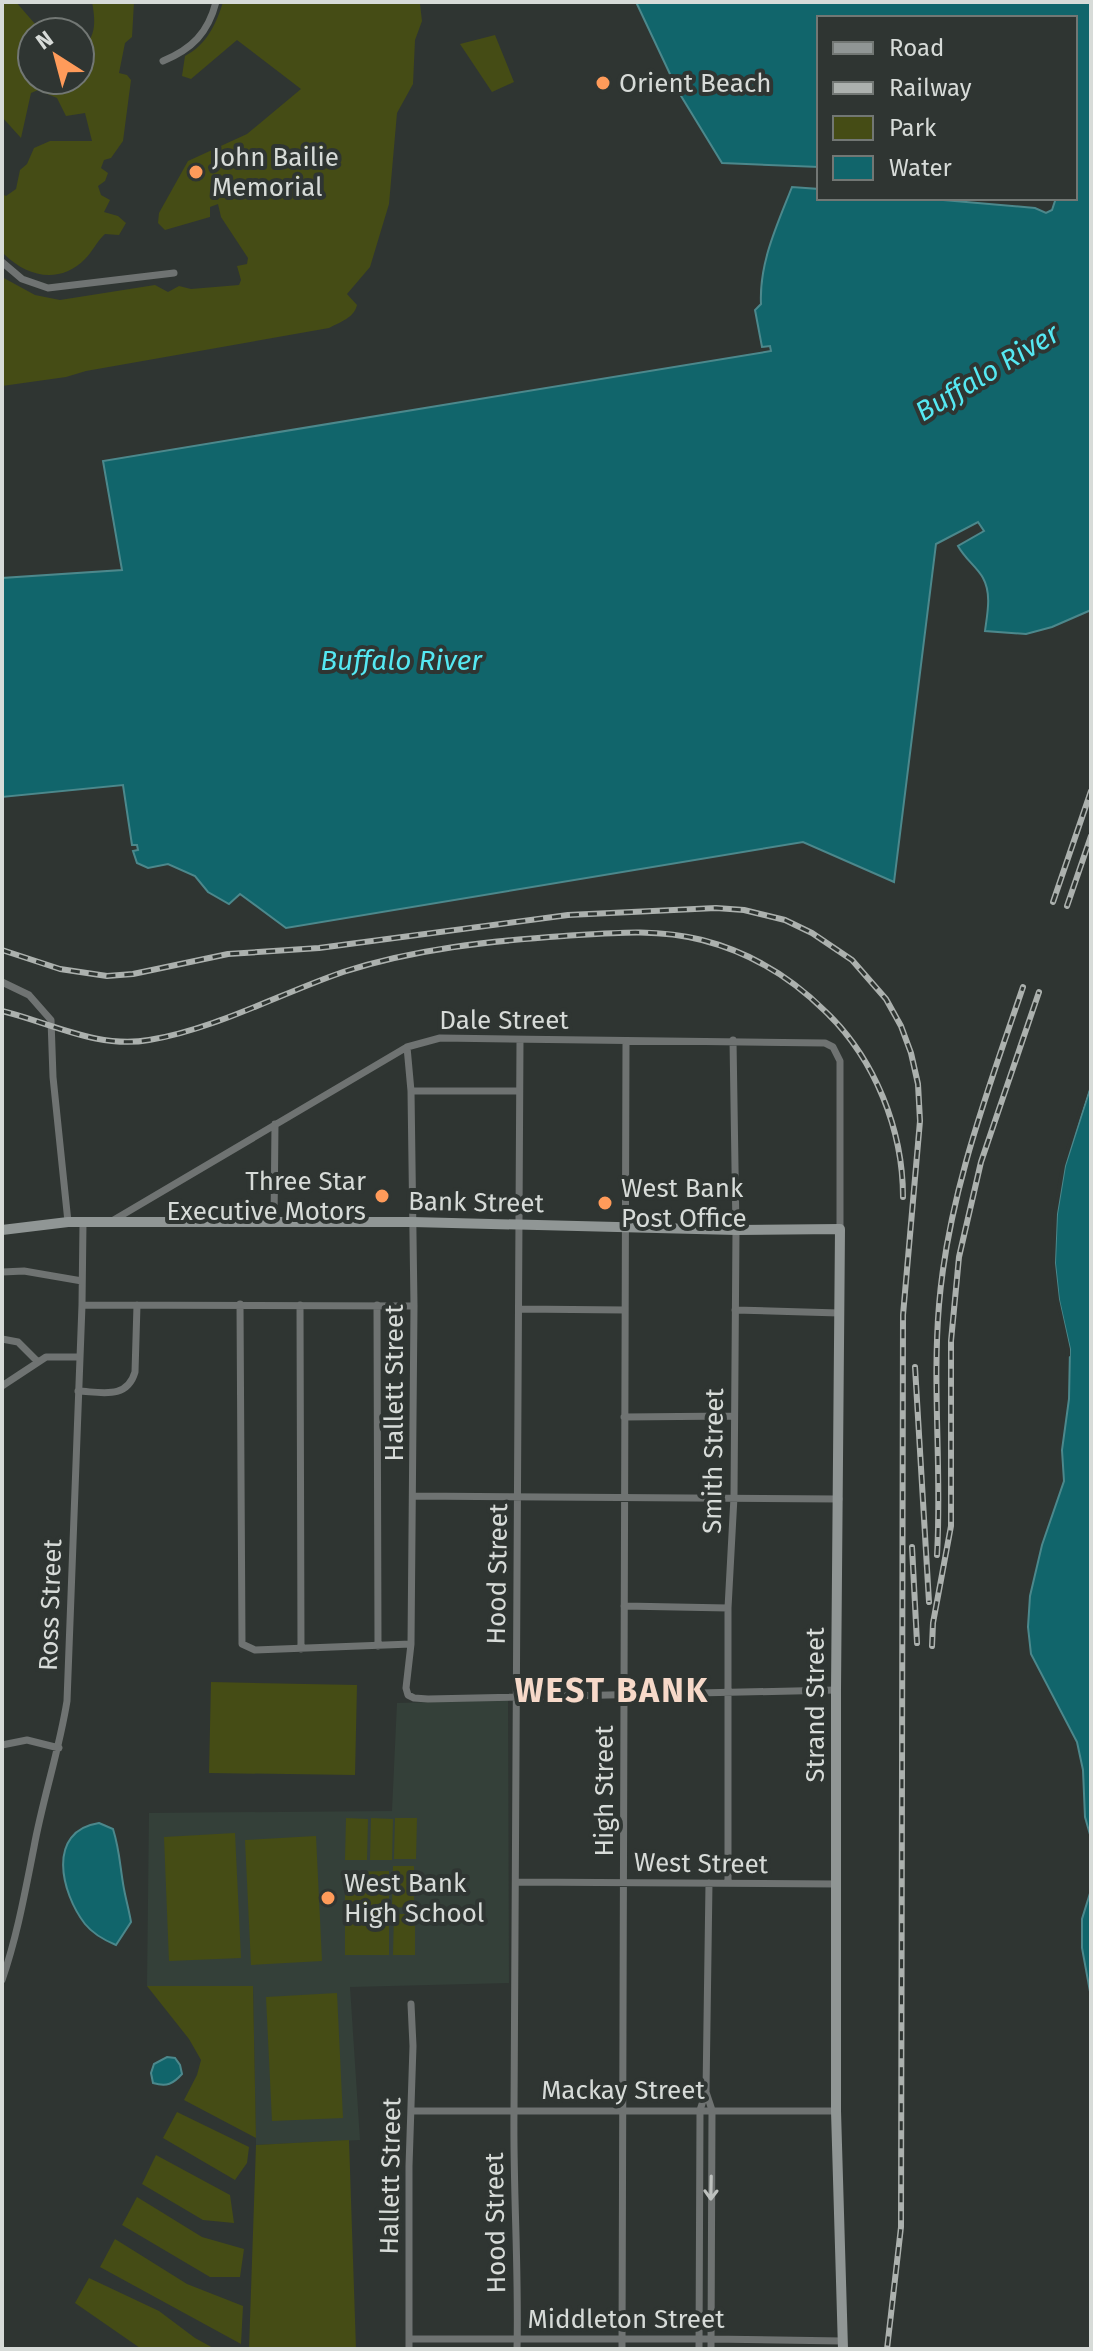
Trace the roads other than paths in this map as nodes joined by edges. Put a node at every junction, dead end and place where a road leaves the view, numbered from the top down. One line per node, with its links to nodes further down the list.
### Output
1 (216, 2): 2 (street)
2 (163, 61)
3 (2, 262): 4 (street)
4 (174, 273)
5 (2, 982): 14 (street)
6 (520, 1040): 8 (street, Dale Street); 9 (street, Dale Street); 12 (street, Hood Street)
7 (733, 1040): 8 (street, Dale Street); 10 (street, Dale Street); 23 (street, Smith Street)
8 (626, 1041): 20 (street, High Street)
9 (407, 1047): 11 (street, Hallett Street); 13 (street, Dale Street)
10 (840, 1061): 21 (street, Strand Street)
11 (411, 1091): 12 (street); 16 (street, Hallett Street)
12 (519, 1091): 19 (street, Hood Street)
13 (275, 1124): 15 (street, Dale Street); 18 (street)
14 (68, 1222): 17 (street, Bank Street); 22 (street, Bank Street)
15 (111, 1222): 17 (street, Bank Street); 18 (street, Bank Street)
16 (413, 1222): 18 (street, Bank Street); 19 (street, Bank Street); 31 (street, Hallett Street)
17 (83, 1223): 25 (street, Ross Street)
18 (274, 1223)
19 (517, 1224): 20 (street, Bank Street); 32 (street, Hood Street)
20 (625, 1227): 23 (street, Bank Street); 33 (street, High Street)
21 (840, 1229): 23 (street, Bank Street); 35 (street, Strand Street)
22 (2, 1230)
23 (736, 1230): 34 (street, Smith Street)
24 (2, 1272): 25 (street)
25 (82, 1281): 27 (street, Ross Street)
26 (240, 1304): 28 (street); 29 (street); 52 (street)
27 (82, 1305): 28 (street); 37 (street, Ross Street)
28 (137, 1305): 40 (street)
29 (300, 1305): 30 (street); 52 (street)
30 (377, 1305): 31 (street); 51 (street)
31 (414, 1306): 43 (street, Hallett Street)
32 (519, 1309): 33 (street); 44 (street, Hood Street)
33 (625, 1310): 42 (street, High Street)
34 (735, 1310): 35 (street); 41 (street, Smith Street)
35 (839, 1313): 47 (street, Strand Street)
36 (2, 1339): 38 (street)
37 (79, 1357): 38 (street); 40 (street, Ross Street)
38 (37, 1361): 39 (street)
39 (2, 1386)
40 (78, 1391): 58 (street, Ross Street)
41 (734, 1416): 42 (street); 46 (street, Smith Street)
42 (624, 1417): 45 (street, High Street)
43 (413, 1496): 44 (street); 50 (street, Hallett Street)
44 (518, 1496): 45 (street); 55 (street, Hood Street)
45 (624, 1497): 46 (street); 48 (street, High Street)
46 (734, 1497): 47 (street); 49 (street, Smith Street)
47 (839, 1499): 53 (street, Strand Street)
48 (624, 1606): 49 (street); 56 (street, High Street)
49 (728, 1608): 54 (street, Smith Street)
50 (411, 1644): 51 (street); 55 (street, Hallett Street)
51 (378, 1646): 52 (street)
52 (301, 1649)
53 (836, 1690): 54 (street); 63 (street, Strand Street)
54 (730, 1692): 56 (street); 61 (street, Smith Street)
55 (515, 1695): 56 (street); 59 (street, Hood Street)
56 (625, 1695): 60 (street, High Street)
57 (2, 1745): 58 (street)
58 (59, 1748): 64 (street, Ross Street)
59 (516, 1882): 60 (street, West Street); 70 (street, Hood Street)
60 (624, 1882): 62 (street, West Street); 71 (street, High Street)
61 (728, 1882): 62 (street, West Street); 63 (street, West Street)
62 (709, 1883): 66 (street)
63 (837, 1884): 72 (street, Strand Street)
64 (2, 1980)
65 (411, 2004): 69 (street, Hallett Street)
66 (706, 2092): 67 (street); 68 (street)
67 (700, 2110): 68 (street, Mackay Street); 71 (street, Mackay Street); 73 (street)
68 (712, 2110): 72 (street, Mackay Street); 76 (street, one-way to 76)
69 (411, 2111): 70 (street, Mackay Street); 74 (street, Hallett Street)
70 (514, 2111): 71 (street, Mackay Street); 75 (street, Hood Street)
71 (623, 2111): 77 (street, High Street)
72 (836, 2111): 78 (street, Strand Street)
73 (699, 2338): 76 (street, Middleton Street); 77 (street, Middleton Street); 81 (street)
74 (409, 2339): 75 (street, Middleton Street); 79 (street, Hallett Street)
75 (517, 2339): 77 (street, Middleton Street); 80 (street, Hood Street)
76 (711, 2339): 78 (street, Middleton Street); 82 (street)
77 (622, 2345)
78 (843, 2345)
79 (409, 2349)
80 (517, 2349)
81 (699, 2349)
82 (711, 2349)

